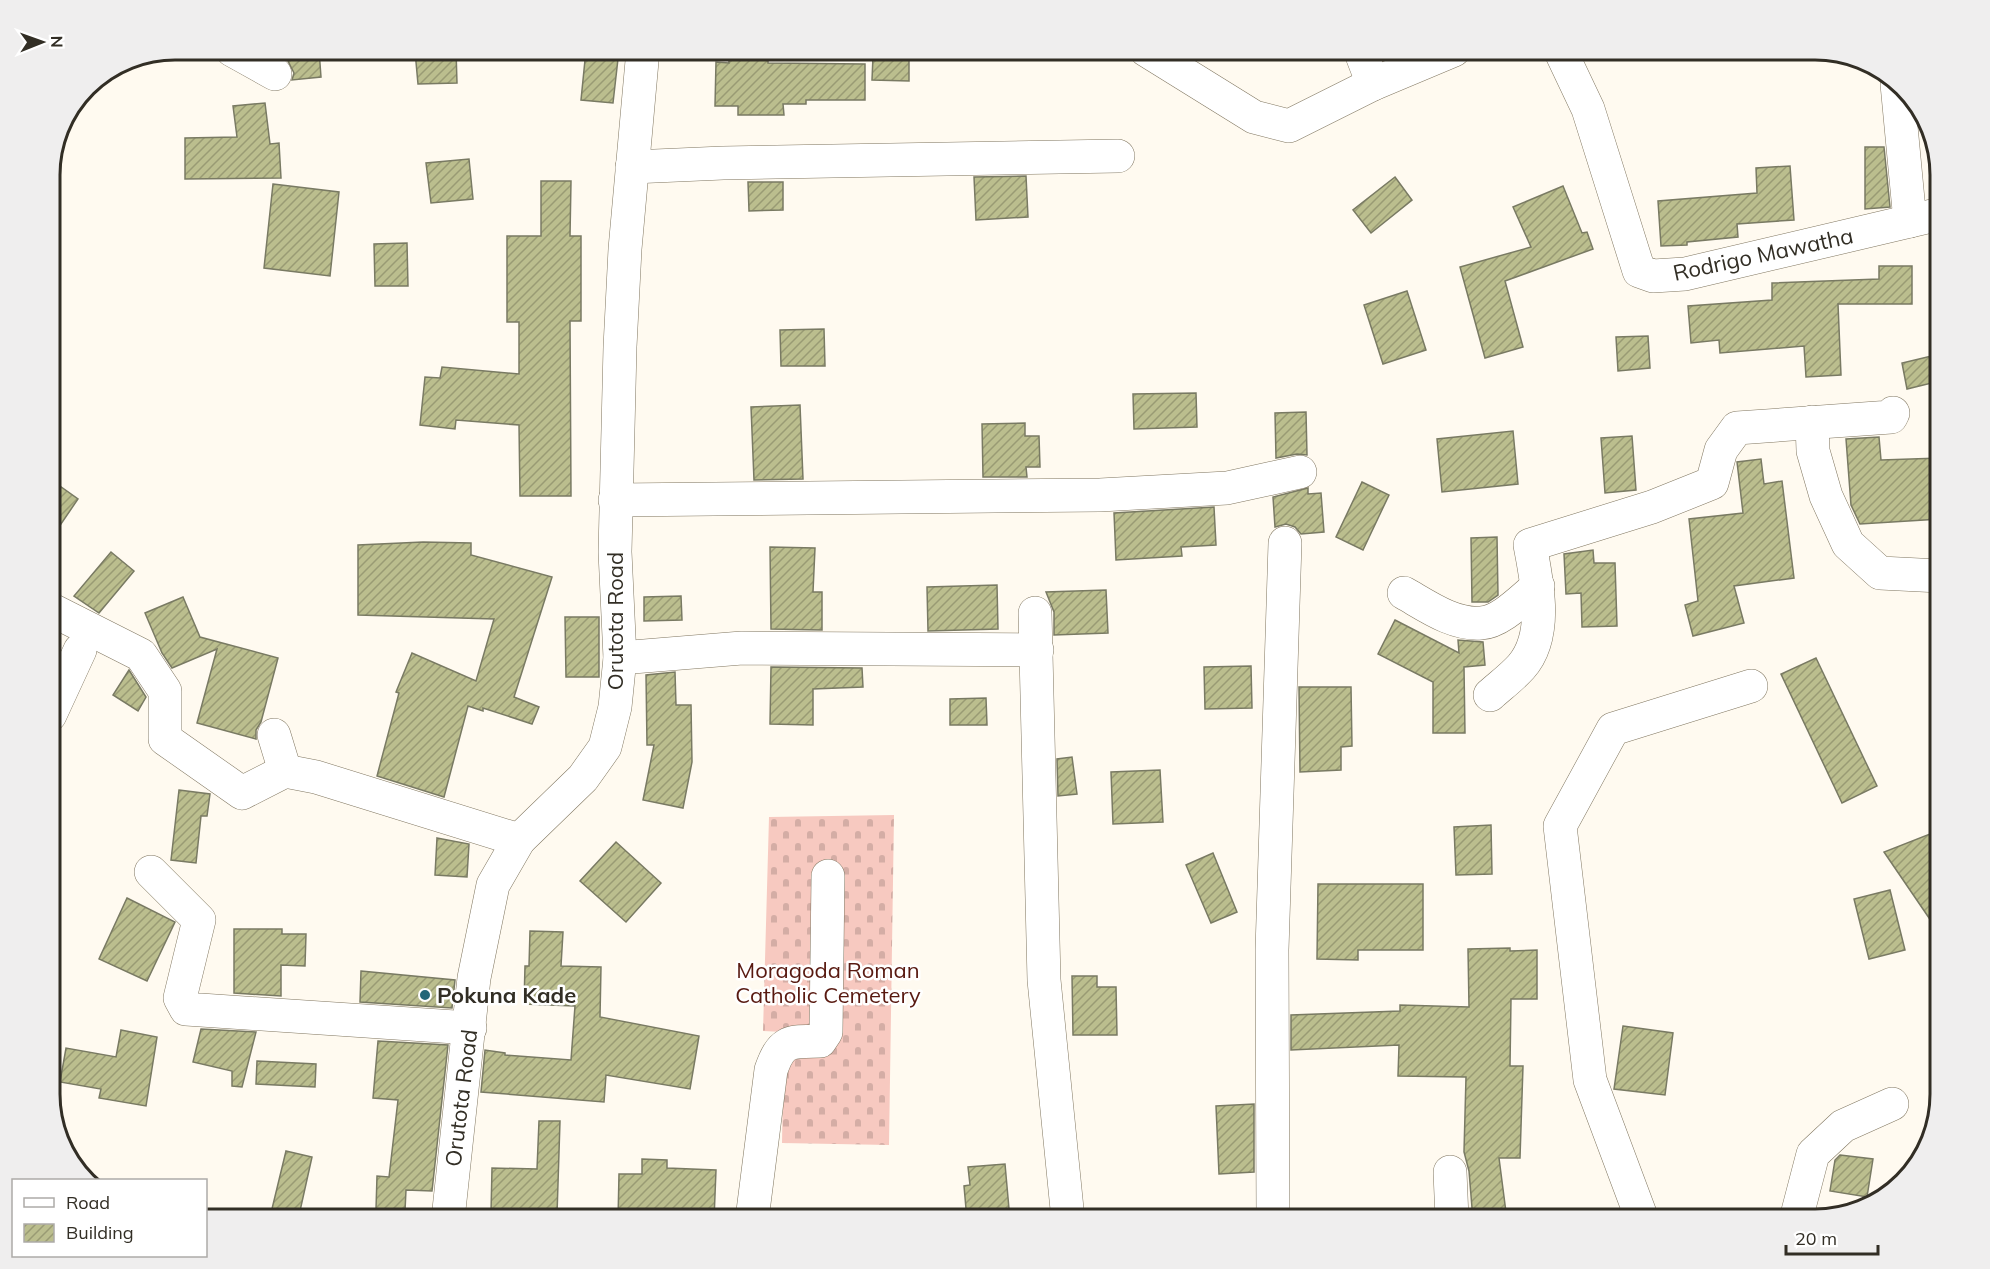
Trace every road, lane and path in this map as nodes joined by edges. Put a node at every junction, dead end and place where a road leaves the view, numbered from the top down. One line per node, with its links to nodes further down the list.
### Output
1 (250, 60): 7 (street)
2 (642, 60): 11 (street, Orutota Road)
3 (1162, 60): 8 (street)
4 (1364, 60): 8 (street)
5 (1430, 60): 8 (street)
6 (1565, 60): 12 (street, Rodrigo Mawatha)
7 (274, 74)
8 (1373, 84)
9 (1900, 98): 12 (street)
10 (1118, 156): 11 (street)
11 (632, 168): 16 (street, Orutota Road)
12 (1925, 217)
13 (1893, 413): 14 (street)
14 (1812, 422): 18 (street); 19 (street)
15 (1300, 472): 16 (street)
16 (615, 500): 25 (street, Orutota Road)
17 (1285, 543): 40 (street)
18 (1930, 575)
19 (1538, 586): 20 (street); 28 (street)
20 (1404, 592)
21 (1035, 613): 24 (street)
22 (60, 614): 30 (street)
23 (80, 650): 27 (street)
24 (1037, 650): 25 (street); 39 (street)
25 (620, 658): 31 (street, Orutota Road)
26 (1751, 686): 42 (street)
27 (60, 693)
28 (1490, 695)
29 (274, 735): 30 (street)
30 (285, 771): 31 (street)
31 (519, 840): 34 (street, Orutota Road)
32 (151, 872): 34 (street)
33 (828, 876): 38 (street)
34 (470, 1028): 37 (street, Orutota Road)
35 (1892, 1104): 43 (street)
36 (1450, 1172): 41 (street)
37 (449, 1209)
38 (753, 1209)
39 (1067, 1209)
40 (1273, 1209)
41 (1452, 1209)
42 (1638, 1209)
43 (1799, 1209)

